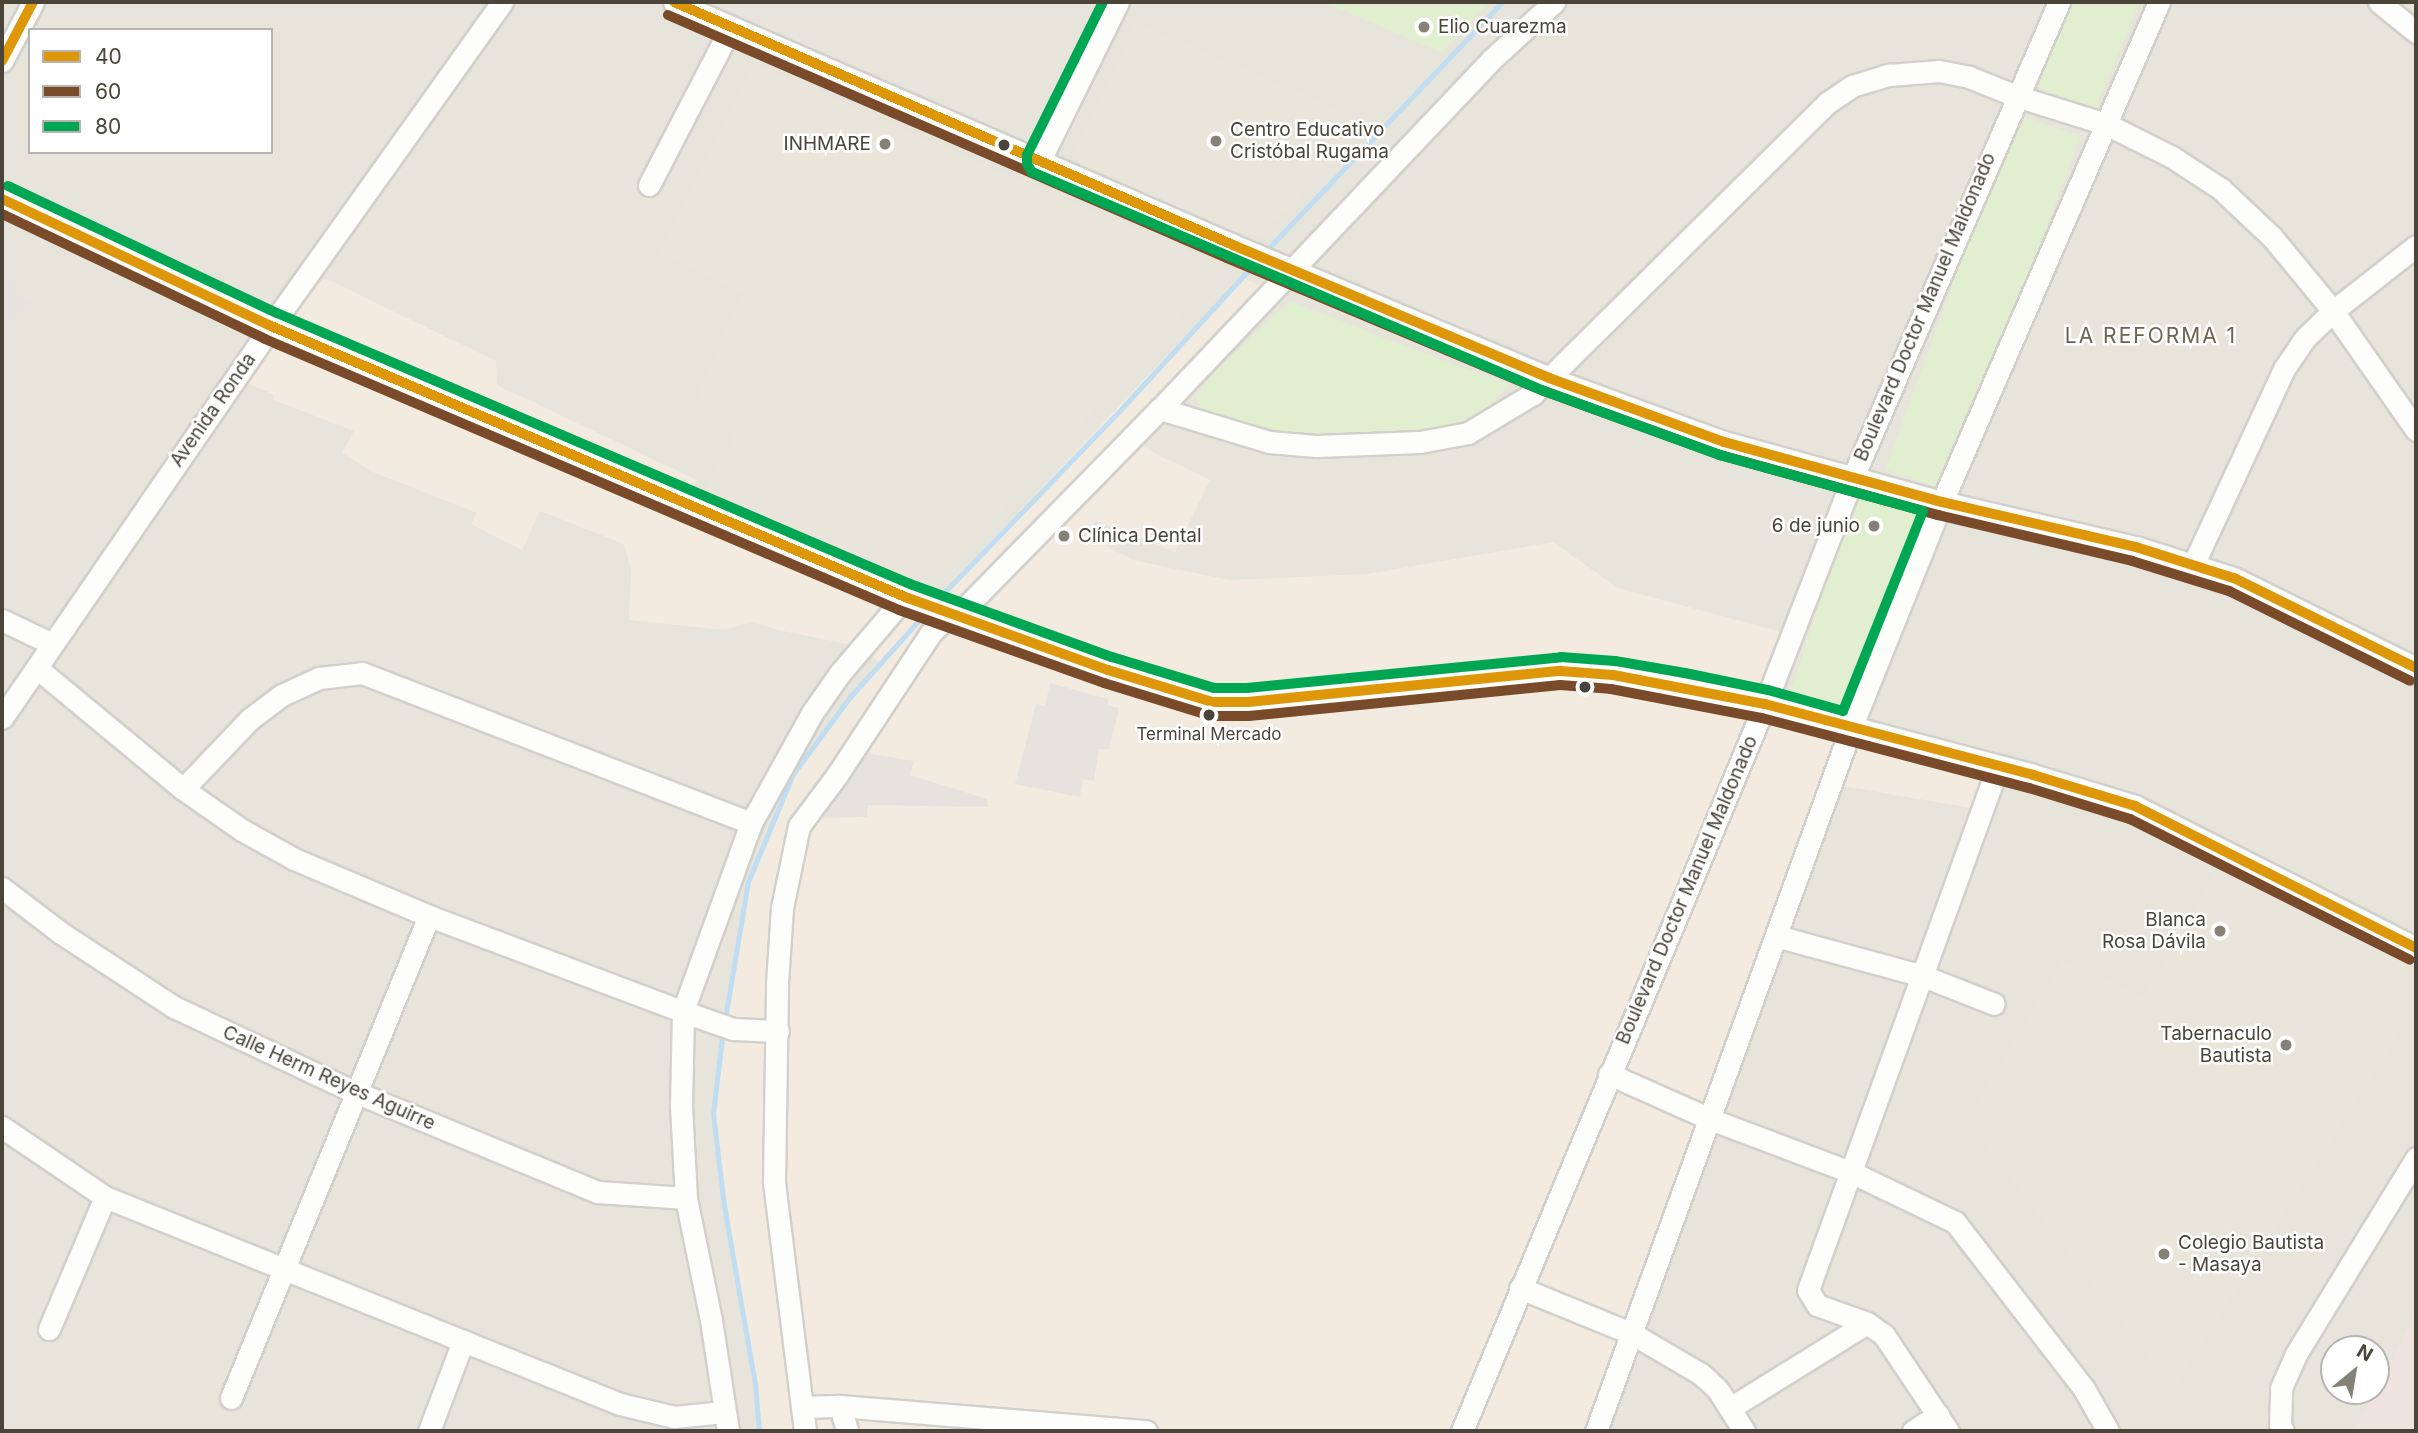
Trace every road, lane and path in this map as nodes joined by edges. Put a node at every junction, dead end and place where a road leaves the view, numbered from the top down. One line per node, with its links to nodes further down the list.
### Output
1 (33, 2): 11 (street)
2 (502, 2): 20 (street, Avenida Ronda)
3 (674, 2): 9 (street)
4 (1118, 2): 14 (street)
5 (1554, 2): 18 (street)
6 (2059, 2): 12 (street, Boulevard Doctor Manuel Maldonado)
7 (2159, 2): 13 (street)
8 (2379, 2): 10 (street)
9 (731, 27): 14 (street); 15 (street)
10 (2416, 32)
11 (2, 61)
12 (2016, 96): 13 (street); 21 (street); 24 (street, Boulevard Doctor Manuel Maldonado)
13 (2106, 124): 19 (street); 25 (street)
14 (1040, 160): 18 (street)
15 (649, 186)
16 (2, 199): 20 (street)
17 (2416, 246): 19 (street)
18 (1288, 268): 21 (street); 22 (street)
19 (2333, 311): 23 (street); 26 (street)
20 (271, 326): 27 (street); 30 (street, Avenida Ronda)
21 (1549, 378): 22 (street); 24 (street)
22 (1160, 409): 28 (street)
23 (2416, 430)
24 (1853, 477): 25 (street); 33 (street, Boulevard Doctor Manuel Maldonado)
25 (1942, 502): 26 (street); 35 (street)
26 (2193, 565): 31 (street)
27 (908, 598): 28 (street); 38 (street)
28 (949, 614): 33 (street); 46 (street)
29 (2, 620): 30 (street)
30 (52, 645): 32 (street, Avenida Ronda)
31 (2416, 668)
32 (38, 669): 34 (street, Avenida Ronda); 37 (street)
33 (1765, 704): 35 (street); 47 (street, Boulevard Doctor Manuel Maldonado)
34 (2, 719)
35 (1851, 728): 36 (street); 41 (street)
36 (1998, 766): 42 (street); 43 (street)
37 (183, 789): 38 (street); 40 (street)
38 (751, 823): 45 (street)
39 (2, 888): 48 (street, Calle Herm Reyes Aguirre)
40 (429, 916): 45 (street); 48 (street)
41 (1776, 936): 43 (street); 49 (street)
42 (2416, 948)
43 (1923, 976): 44 (street); 52 (street)
44 (1994, 1004)
45 (688, 1013): 46 (street); 54 (street)
46 (774, 1031): 63 (street)
47 (1609, 1074): 49 (street); 56 (street, Boulevard Doctor Manuel Maldonado)
48 (355, 1092): 54 (street, Calle Herm Reyes Aguirre); 55 (street)
49 (1710, 1119): 52 (street); 59 (street)
50 (2, 1127): 53 (street)
51 (2416, 1158): 76 (street)
52 (1853, 1173): 57 (street); 75 (street)
53 (105, 1197): 55 (street); 58 (street)
54 (686, 1198): 65 (street)
55 (283, 1270): 60 (street); 61 (street)
56 (1520, 1288): 59 (street); 71 (street, Boulevard Doctor Manuel Maldonado)
57 (1867, 1323): 64 (street); 66 (street)
58 (49, 1329)
59 (1632, 1333): 64 (street); 72 (street)
60 (463, 1341): 65 (street); 67 (street)
61 (231, 1398)
62 (840, 1406): 63 (street); 69 (street); 70 (street)
63 (802, 1407): 68 (street)
64 (1730, 1408): 73 (street)
65 (726, 1422)
66 (1943, 1423): 74 (street)
67 (429, 1431)
68 (805, 1431)
69 (847, 1431)
70 (1146, 1431)
71 (1462, 1431)
72 (1596, 1431)
73 (1744, 1431)
74 (1913, 1431)
75 (2108, 1431)
76 (2283, 1431)

